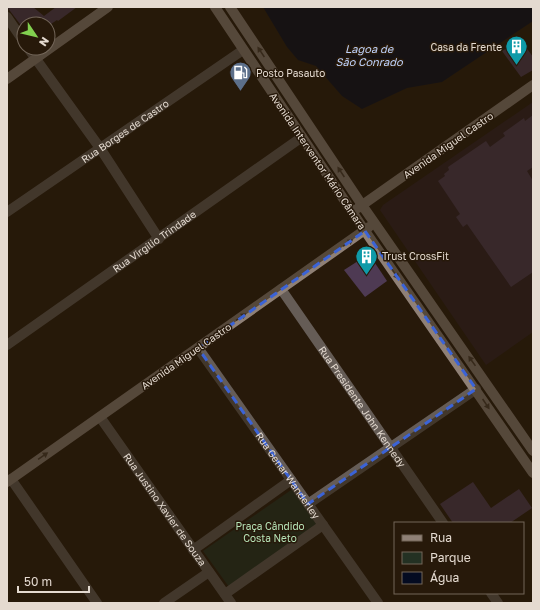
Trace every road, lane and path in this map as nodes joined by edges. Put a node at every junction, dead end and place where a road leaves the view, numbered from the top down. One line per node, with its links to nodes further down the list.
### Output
1 (108, 7): 8 (main road)
2 (214, 7): 6 (main road, Avenida Interventor Mário Câmara)
3 (230, 7): 13 (main road, Avenida Interventor Mário Câmara, one-way to 3)
4 (7, 17): 5 (street)
5 (16, 30)
6 (243, 50): 11 (main road, Avenida Interventor Mário Câmara); 12 (street, Rua Borges de Castro)
7 (34, 56): 8 (street)
8 (36, 59): 9 (main road); 12 (street)
9 (7, 78)
10 (533, 85): 13 (main road, Avenida Miguel Castro)
11 (302, 137): 16 (main road, Avenida Interventor Mário Câmara); 18 (street, Rua Virgilio Trindade)
12 (100, 148): 14 (street, Rua Borges de Castro); 18 (street)
13 (362, 205): 15 (main road, Avenida Interventor Mário Câmara); 16 (main road)
14 (7, 212)
15 (369, 214): 17 (main road); 25 (main road, Avenida Interventor Mário Câmara, one-way to 15)
16 (356, 217): 17 (main road, Avenida Interventor Mário Câmara)
17 (365, 231): 19 (main road, Avenida Miguel Castro, one-way to 17); 22 (main road, Avenida Interventor Mário Câmara, one-way to 22)
18 (159, 239): 20 (street, Rua Virgilio Trindade)
19 (281, 289): 21 (main road, Avenida Miguel Castro, one-way to 19); 24 (street, Rua Presidente John Kennedy)
20 (8, 342)
21 (198, 348): 23 (main road, Avenida Miguel Castro); 28 (street, Rua Genar Wanderley)
22 (476, 389): 24 (street); 26 (main road, Avenida Interventor Mário Câmara, one-way to 26)
23 (100, 416): 27 (main road, Avenida Miguel Castro, one-way to 23); 32 (street, Rua Justino Xavier de Souza)
24 (392, 448): 29 (street); 30 (street, Rua Presidente John Kennedy)
25 (533, 451)
26 (533, 473)
27 (9, 480): 36 (street)
28 (291, 480): 29 (street, Rua Genar Wanderley); 32 (street)
29 (308, 504): 31 (street, Rua Genar Wanderley)
30 (442, 522)
31 (323, 525): 35 (street); 38 (street, Rua Genar Wanderley)
32 (194, 550): 33 (street, Rua Justino Xavier de Souza)
33 (209, 572): 35 (street, Rua Justino Xavier de Souza); 37 (street)
34 (492, 594): 39 (street)
35 (228, 599)
36 (97, 603)
37 (164, 603)
38 (378, 603)
39 (498, 603)

